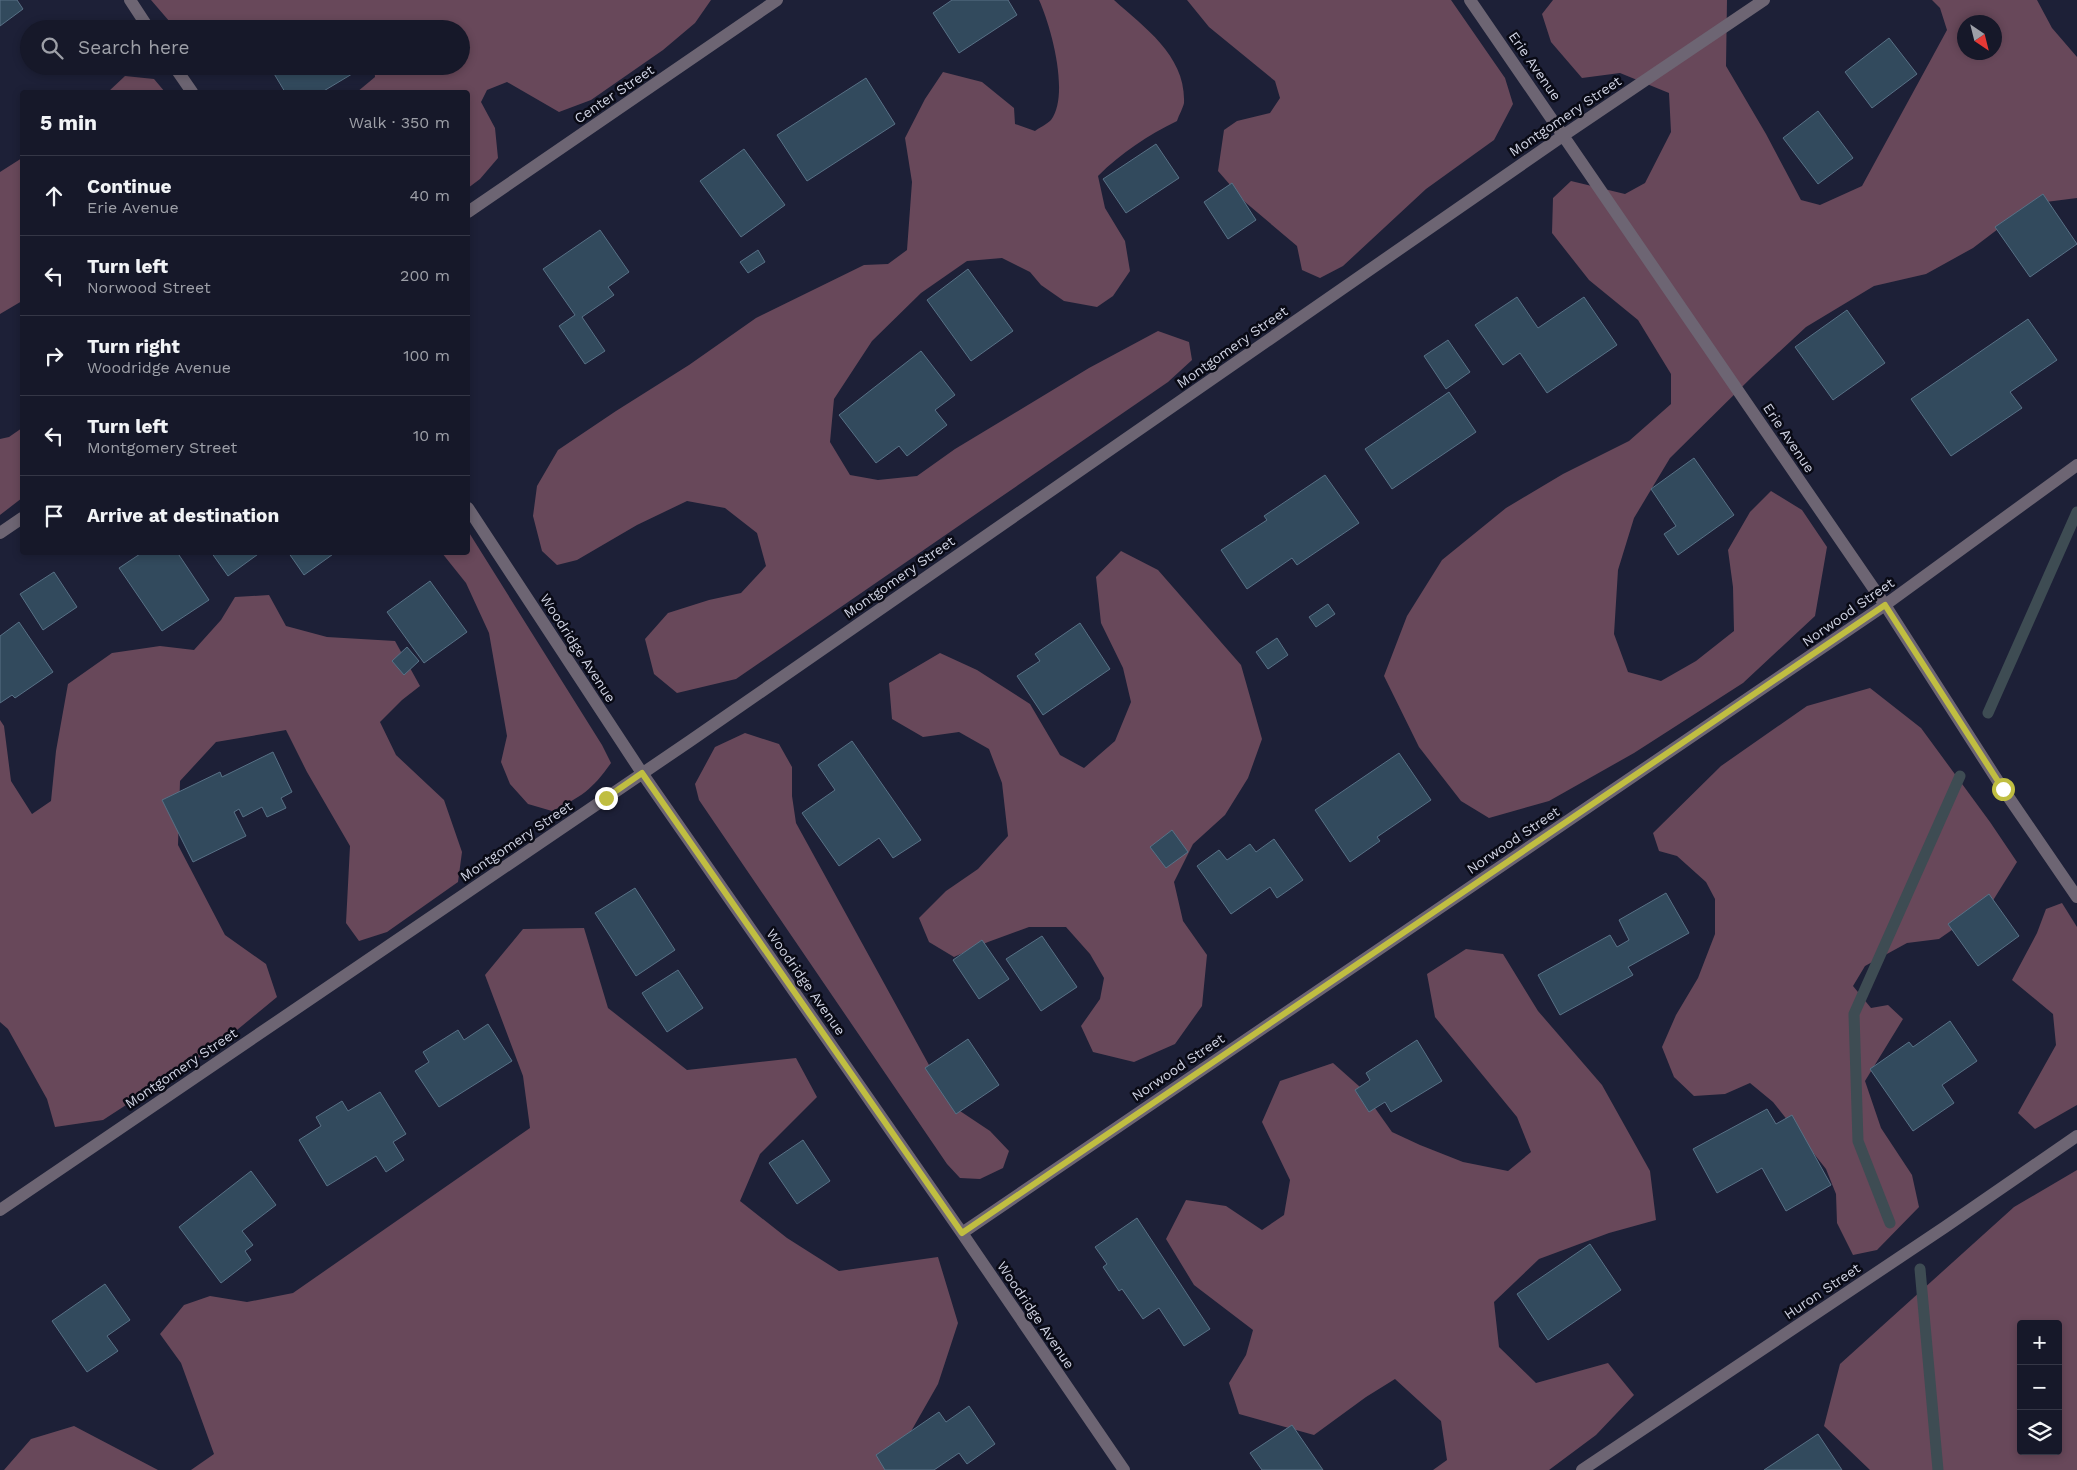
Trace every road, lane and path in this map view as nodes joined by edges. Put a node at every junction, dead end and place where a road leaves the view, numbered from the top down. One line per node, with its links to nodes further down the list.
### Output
1 (130, 0): 5 (street)
2 (778, 0): 9 (street, Center Street)
3 (1470, 0): 8 (street, Erie Avenue)
4 (1764, 0): 8 (street, Montgomery Street)
5 (143, 20)
6 (180, 75): 7 (street)
7 (191, 90)
8 (1564, 135): 14 (street, Erie Avenue); 15 (street, Montgomery Street)
9 (470, 211)
10 (2077, 465): 14 (street, Norwood Street)
11 (470, 511): 15 (street, Woodridge Avenue)
12 (20, 519): 13 (street)
13 (0, 533)
14 (1885, 605): 16 (street, Erie Avenue); 19 (street, Norwood Street)
15 (642, 773): 18 (street, Montgomery Street); 19 (street, Woodridge Avenue)
16 (2077, 897)
17 (2077, 1136): 21 (street, Huron Street)
18 (0, 1210)
19 (962, 1233): 20 (street, Woodridge Avenue)
20 (1124, 1470)
21 (1582, 1470)

